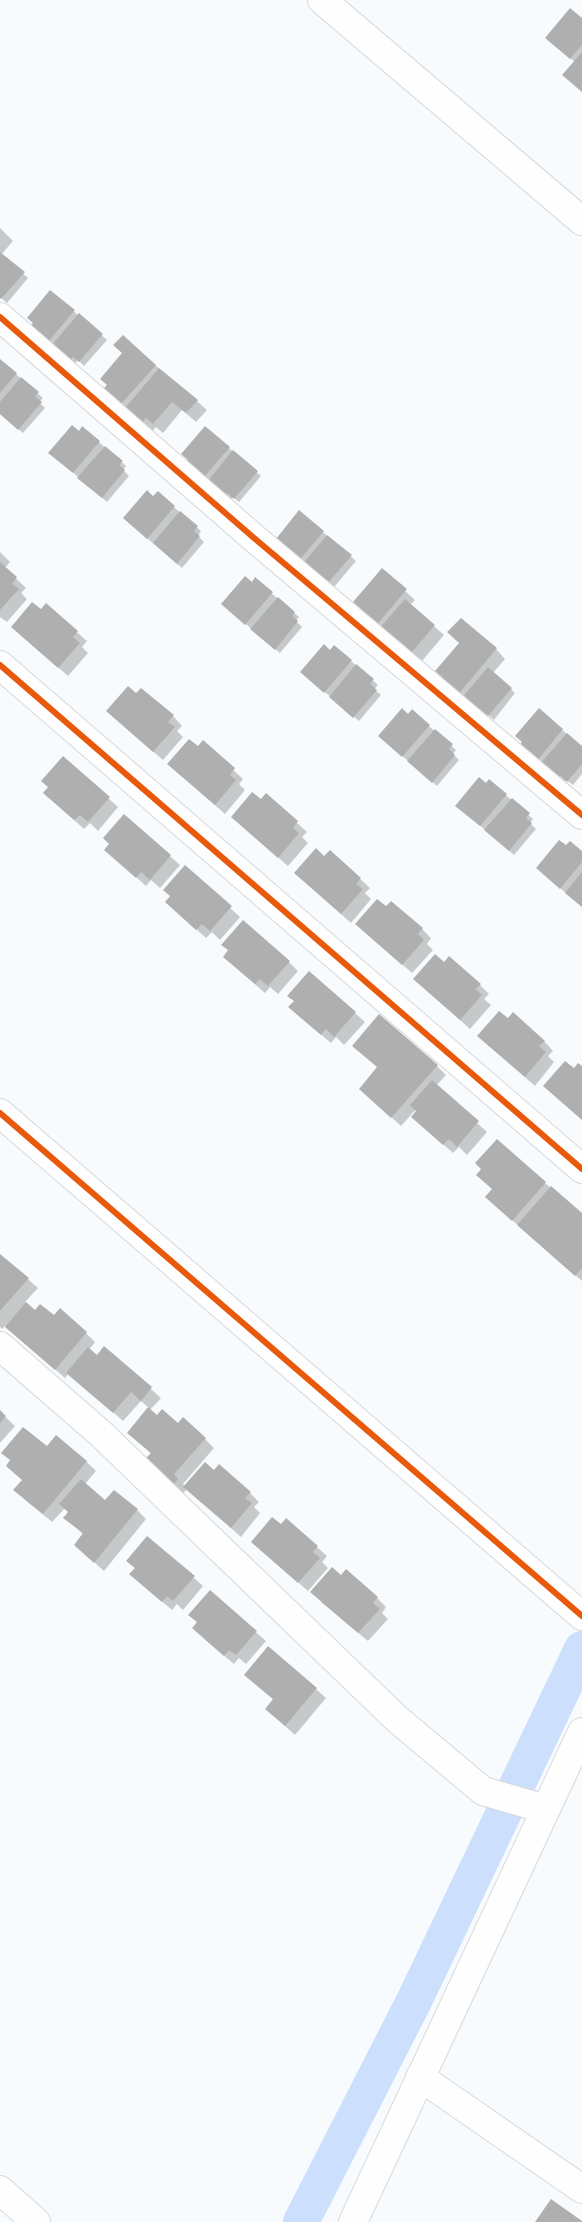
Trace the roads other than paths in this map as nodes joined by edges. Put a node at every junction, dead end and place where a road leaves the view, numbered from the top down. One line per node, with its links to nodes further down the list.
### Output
1 (322, 0): 2 (street)
2 (582, 221)
3 (0, 317): 5 (street)
4 (0, 665): 7 (street)
5 (582, 815)
6 (0, 1113): 9 (street)
7 (582, 1169)
8 (0, 1346): 11 (street)
9 (575, 1610)
10 (582, 1732): 11 (street)
11 (544, 1809): 12 (street)
12 (420, 2076): 13 (street); 16 (street)
13 (582, 2189)
14 (0, 2190): 15 (street)
15 (36, 2222)
16 (353, 2222)

